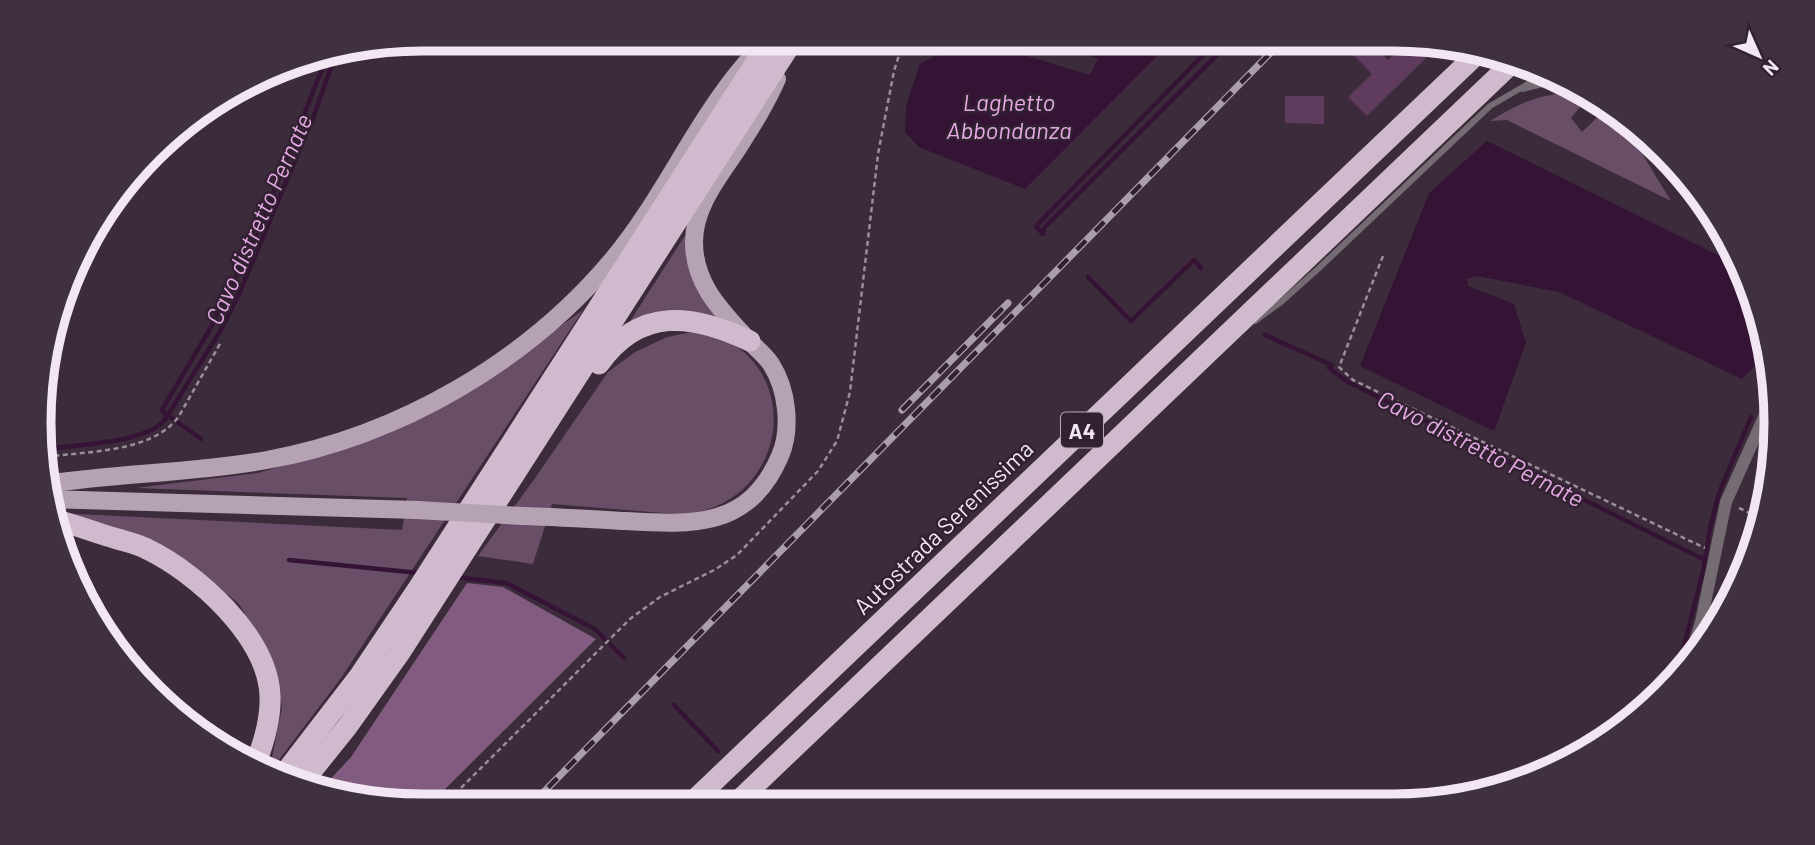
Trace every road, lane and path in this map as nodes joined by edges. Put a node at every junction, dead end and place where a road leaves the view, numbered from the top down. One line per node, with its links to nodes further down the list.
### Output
1 (758, 51): 18 (main road)
2 (761, 51): 25 (highway)
3 (788, 51): 19 (highway)
4 (790, 51): 12 (main road)
5 (900, 51): 14 (path)
6 (1471, 59): 32 (highway, Autostrada Serenissima / A4)
7 (1506, 68): 15 (highway, A4)
8 (1536, 79): 10 (lane)
9 (1545, 84): 10 (lane)
10 (1514, 92): 15 (lane)
11 (1383, 256): 24 (path)
12 (750, 341): 19 (highway); 20 (main road, bridge)
13 (221, 342): 17 (path)
14 (857, 343)
15 (1211, 352): 33 (highway, A4)
16 (1764, 418): 21 (street)
17 (53, 456)
18 (56, 483)
19 (502, 494): 25 (highway)
20 (59, 499)
21 (1727, 502): 22 (path); 26 (street)
22 (1753, 515)
23 (64, 523): 28 (highway)
24 (1702, 546)
25 (438, 575): 29 (highway); 30 (highway)
26 (1697, 636)
27 (612, 638): 31 (path)
28 (257, 756)
29 (288, 769)
30 (307, 776)
31 (455, 794)
32 (701, 794)
33 (747, 794)

